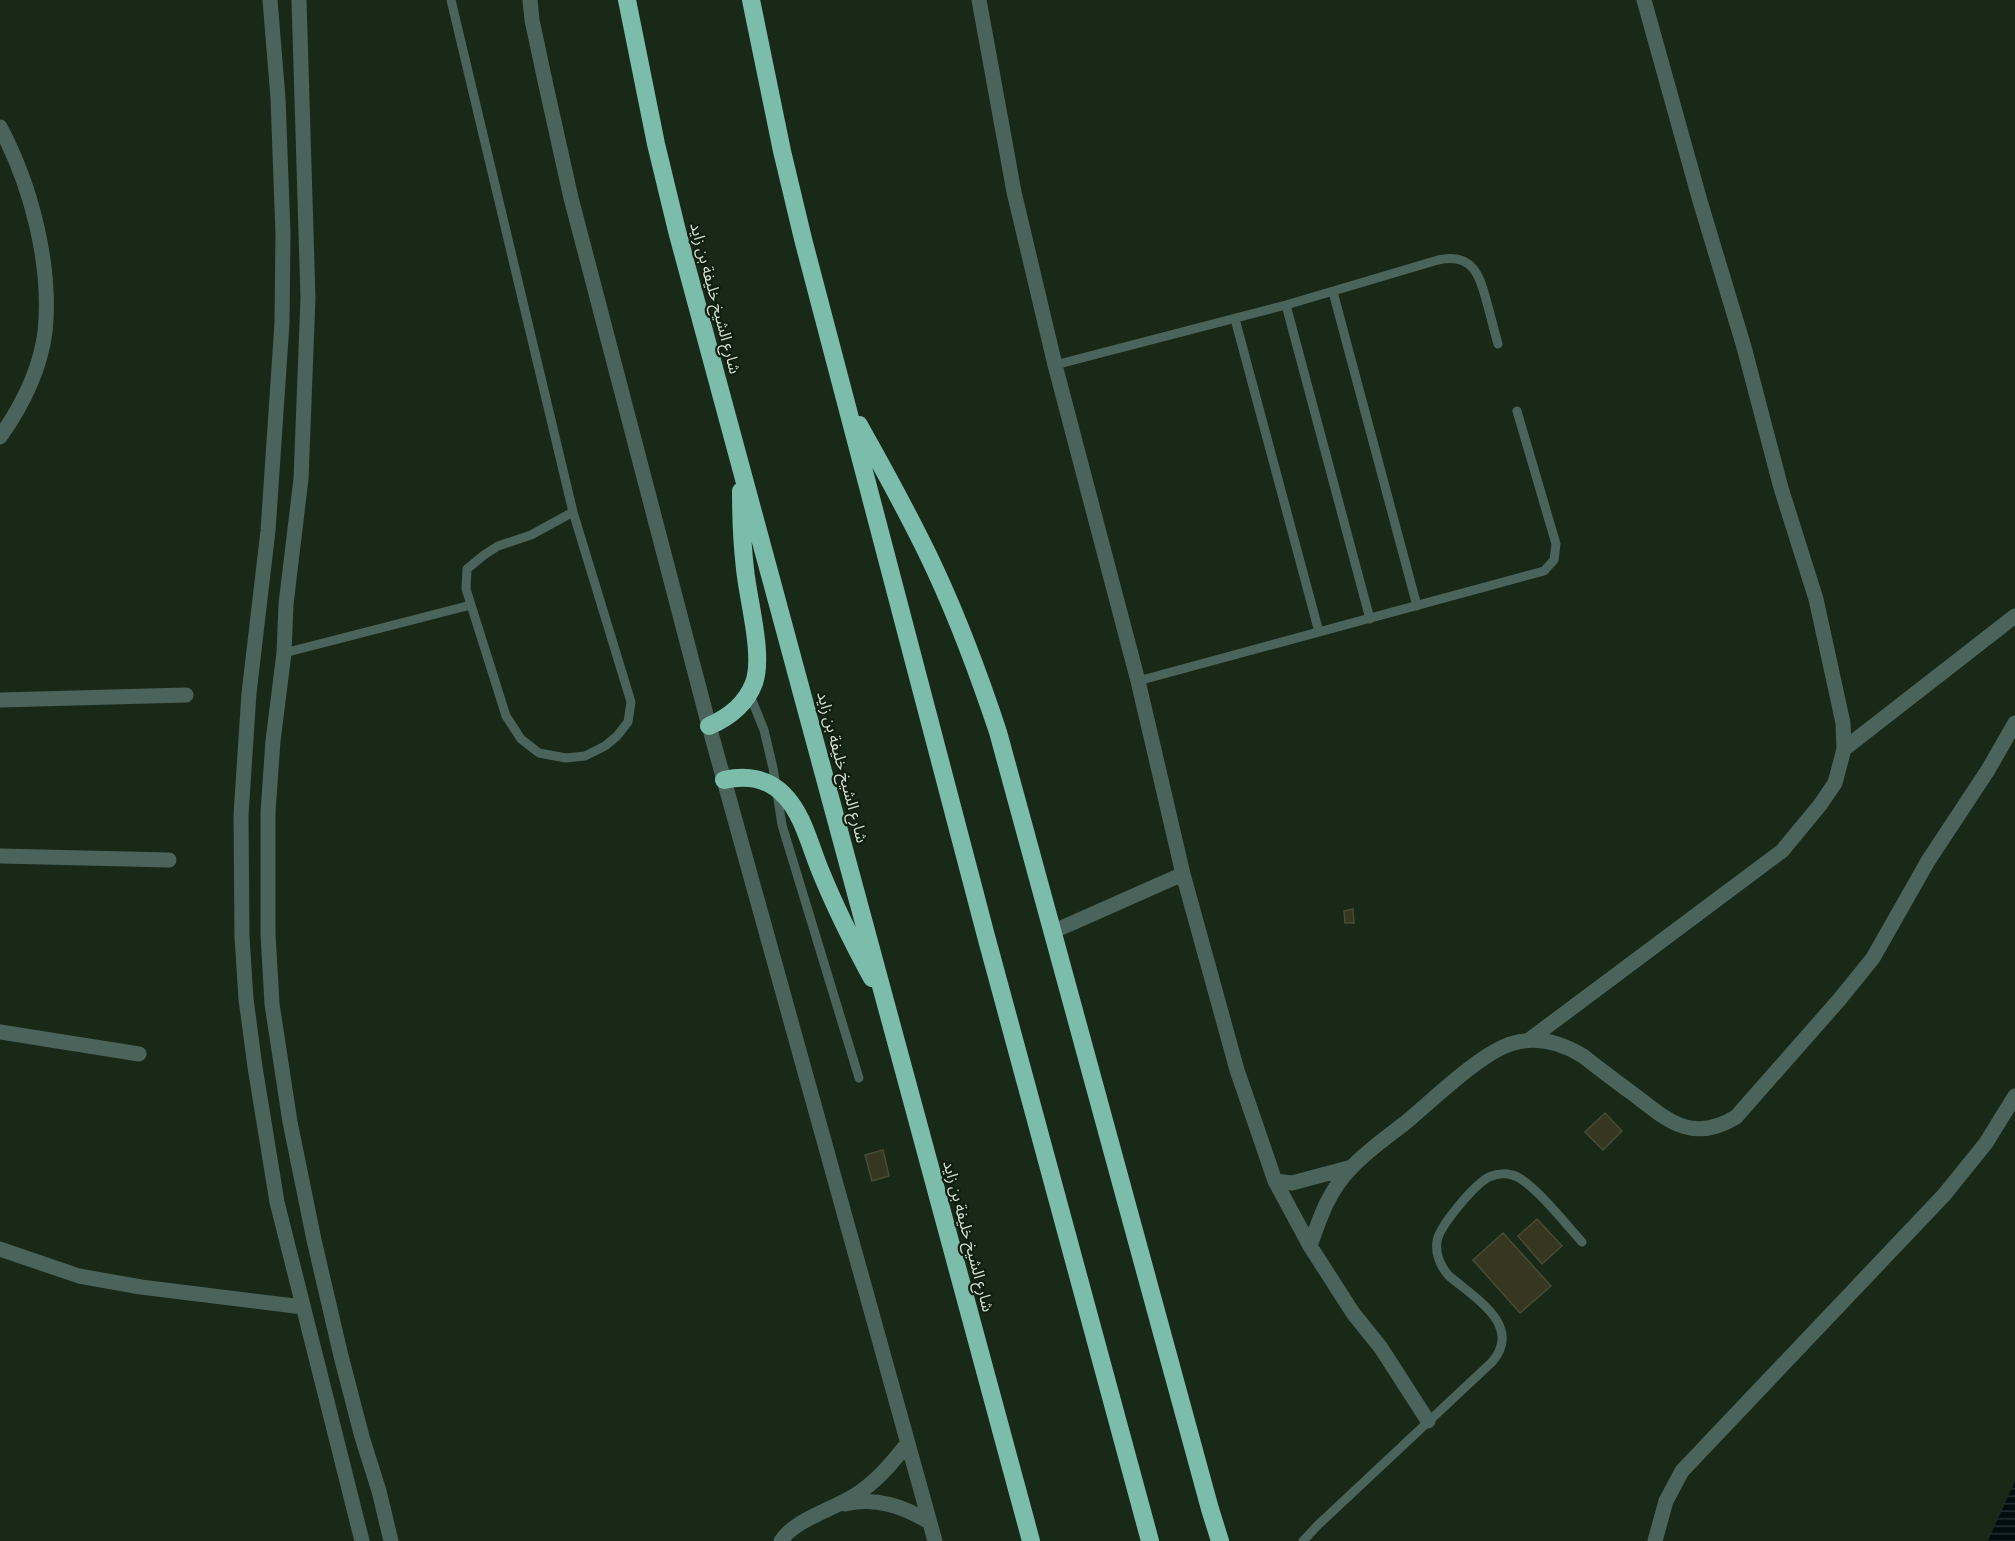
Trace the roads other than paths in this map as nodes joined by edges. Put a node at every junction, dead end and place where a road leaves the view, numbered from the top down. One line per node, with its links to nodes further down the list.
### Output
1 (270, 0): 50 (street)
2 (299, 0): 25 (street)
3 (451, 0): 19 (lane)
4 (530, 0): 31 (street)
5 (627, 0): 18 (highway, شارع الشيخ خليفة بن زايد)
6 (751, 0): 15 (highway)
7 (979, 0): 14 (street)
8 (1644, 0): 32 (street)
9 (0, 127): 17 (street)
10 (1333, 292): 11 (lane); 13 (lane); 21 (lane)
11 (1286, 306): 12 (lane); 23 (lane)
12 (1235, 319): 14 (lane); 24 (lane)
13 (1498, 344)
14 (1055, 365): 26 (street)
15 (845, 399): 38 (highway); 60 (highway)
16 (1517, 411): 21 (lane)
17 (0, 437)
18 (741, 466): 27 (highway); 39 (highway, شارع الشيخ خليفة بن زايد)
19 (573, 512): 20 (lane); 20 (lane)
20 (471, 605): 25 (lane)
21 (1417, 606): 23 (lane)
22 (2015, 616): 32 (street)
23 (1370, 619): 24 (lane)
24 (1319, 632): 26 (lane)
25 (284, 653): 56 (street)
26 (1138, 681): 37 (street)
27 (749, 693): 31 (highway); 34 (lane)
28 (186, 695): 29 (street)
29 (0, 700)
30 (2015, 723): 41 (street)
31 (709, 726): 33 (street)
32 (1844, 749): 41 (street)
33 (724, 780): 34 (highway); 52 (street)
34 (776, 788): 39 (highway); 43 (lane)
35 (0, 856): 36 (street)
36 (169, 860)
37 (1184, 874): 38 (street); 46 (street)
38 (1052, 932): 61 (highway)
39 (886, 1002): 59 (highway, شارع الشيخ خليفة بن زايد)
40 (0, 1032): 42 (street)
41 (1528, 1040): 45 (street)
42 (139, 1054)
43 (859, 1078)
44 (2015, 1096): 63 (street)
45 (1352, 1167): 46 (street); 48 (street)
46 (1275, 1181): 48 (street)
47 (1581, 1242): 51 (lane)
48 (1310, 1246): 51 (street)
49 (0, 1249): 50 (street)
50 (303, 1307): 55 (street)
51 (1428, 1421): 62 (lane)
52 (907, 1444): 53 (street); 54 (street)
53 (836, 1506): 54 (street); 57 (street)
54 (929, 1522): 58 (street)
55 (362, 1541)
56 (391, 1541)
57 (781, 1541)
58 (935, 1541)
59 (1031, 1541)
60 (1150, 1541)
61 (1220, 1541)
62 (1304, 1541)
63 (1655, 1541)

